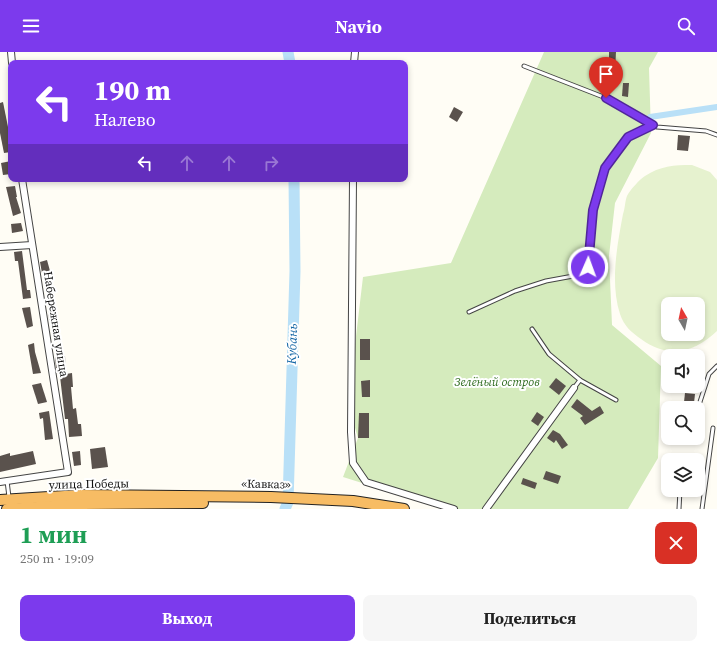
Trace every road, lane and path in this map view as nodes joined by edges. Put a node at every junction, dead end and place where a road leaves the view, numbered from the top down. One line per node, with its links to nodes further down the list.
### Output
1 (524, 66): 2 (lane)
2 (653, 125): 3 (lane); 8 (lane)
3 (717, 135)
4 (22, 182): 6 (street, Набережная улица)
5 (353, 182): 24 (street)
6 (32, 245): 7 (street); 16 (street, Набережная улица)
7 (0, 247)
8 (469, 312)
9 (532, 329): 11 (lane)
10 (717, 366): 14 (lane)
11 (580, 380): 12 (lane); 13 (lane)
12 (574, 388): 25 (street)
13 (616, 400)
14 (700, 401)
15 (713, 428): 27 (lane)
16 (7, 481): 17 (street); 21 (lane)
17 (0, 482)
18 (680, 497): 26 (lane)
19 (179, 499): 20 (highway, «Кавказ»); 21 (highway, улица Победы)
20 (352, 504): 22 (highway); 23 (highway)
21 (7, 505)
22 (366, 509)
23 (404, 509)
24 (454, 509)
25 (486, 509)
26 (679, 509)
27 (702, 509)

